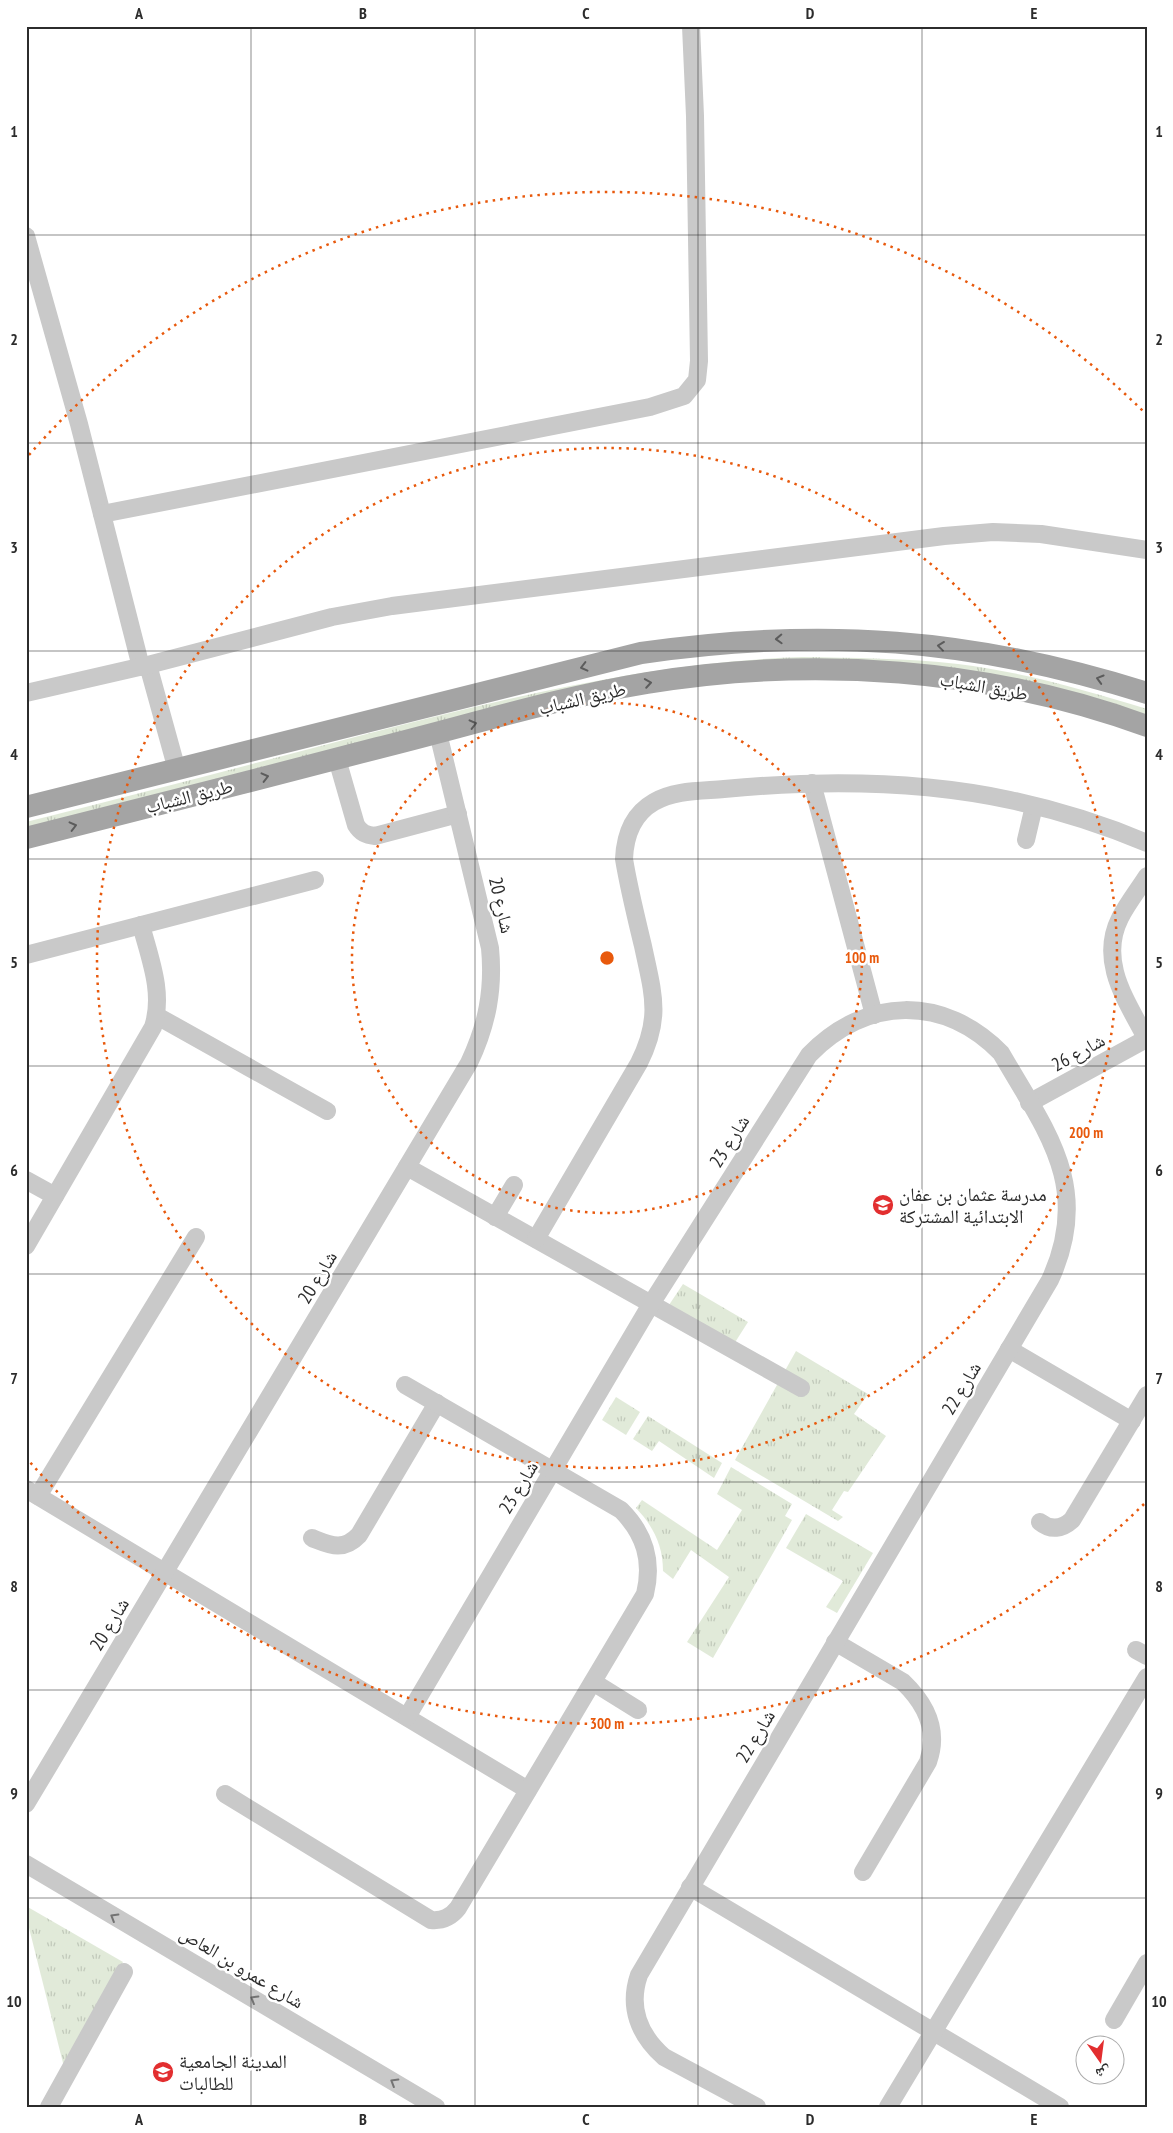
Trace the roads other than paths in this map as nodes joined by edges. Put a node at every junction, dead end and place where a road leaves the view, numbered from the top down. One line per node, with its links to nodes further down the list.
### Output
1 (691, 26): 4 (street)
2 (26, 236): 3 (street)
3 (29, 264): 4 (street)
4 (102, 514): 6 (street)
5 (1147, 550): 6 (street)
6 (144, 666): 7 (street); 12 (street)
7 (26, 693)
8 (1147, 693): 12 (main road, طريق الشباب, one-way to 12)
9 (1147, 726): 10 (main road, طريق الشباب, one-way to 9)
10 (438, 733): 11 (main road, طريق الشباب); 16 (street, شارع 20)
11 (337, 759): 16 (street); 17 (main road, طريق الشباب, one-way to 11)
12 (177, 770): 15 (main road, طريق الشباب)
13 (812, 784): 14 (street); 24 (street); 35 (street)
14 (1034, 806): 18 (street); 19 (street)
15 (26, 807)
16 (458, 814): 29 (street, شارع 20)
17 (26, 838)
18 (1026, 840)
19 (1147, 842)
20 (1147, 876): 26 (street)
21 (315, 880): 22 (street)
22 (141, 925): 23 (street); 25 (street)
23 (26, 955)
24 (874, 1014): 27 (street, شارع 23); 37 (street, شارع 23)
25 (157, 1016): 28 (street); 32 (street)
26 (1146, 1039): 27 (street, شارع 26)
27 (1029, 1102): 38 (street, شارع 23)
28 (327, 1111)
29 (407, 1167): 33 (street); 48 (street, شارع 20)
30 (26, 1180): 32 (street)
31 (514, 1185): 33 (street)
32 (55, 1196): 36 (street)
33 (495, 1217): 35 (street)
34 (196, 1236): 45 (street)
35 (536, 1239): 37 (street)
36 (26, 1246)
37 (651, 1304): 40 (street); 44 (street, شارع 23)
38 (1009, 1349): 43 (street); 49 (street, شارع 22)
39 (404, 1385): 42 (street)
40 (802, 1388)
41 (1147, 1395): 43 (street)
42 (437, 1403): 44 (street); 47 (street)
43 (1132, 1420): 46 (street)
44 (553, 1470): 51 (street); 53 (street, شارع 23)
45 (32, 1492): 48 (street)
46 (1040, 1522)
47 (312, 1538)
48 (165, 1572): 53 (street); 56 (street, شارع 20)
49 (835, 1642): 58 (street); 59 (street, شارع 22)
50 (1147, 1677): 63 (street)
51 (593, 1682): 52 (street); 54 (street)
52 (638, 1710)
53 (407, 1717): 54 (street)
54 (528, 1790): 55 (street)
55 (225, 1794)
56 (26, 1804)
57 (26, 1864): 65 (street, شارع عمرو بن العاص, one-way to 57)
58 (862, 1872)
59 (690, 1887): 63 (street); 66 (street, شارع 22)
60 (1147, 1963): 62 (street)
61 (124, 1972): 64 (street)
62 (1114, 2020)
63 (934, 2032): 67 (street); 68 (street)
64 (49, 2107)
65 (436, 2107)
66 (757, 2107)
67 (888, 2107)
68 (1060, 2107)

